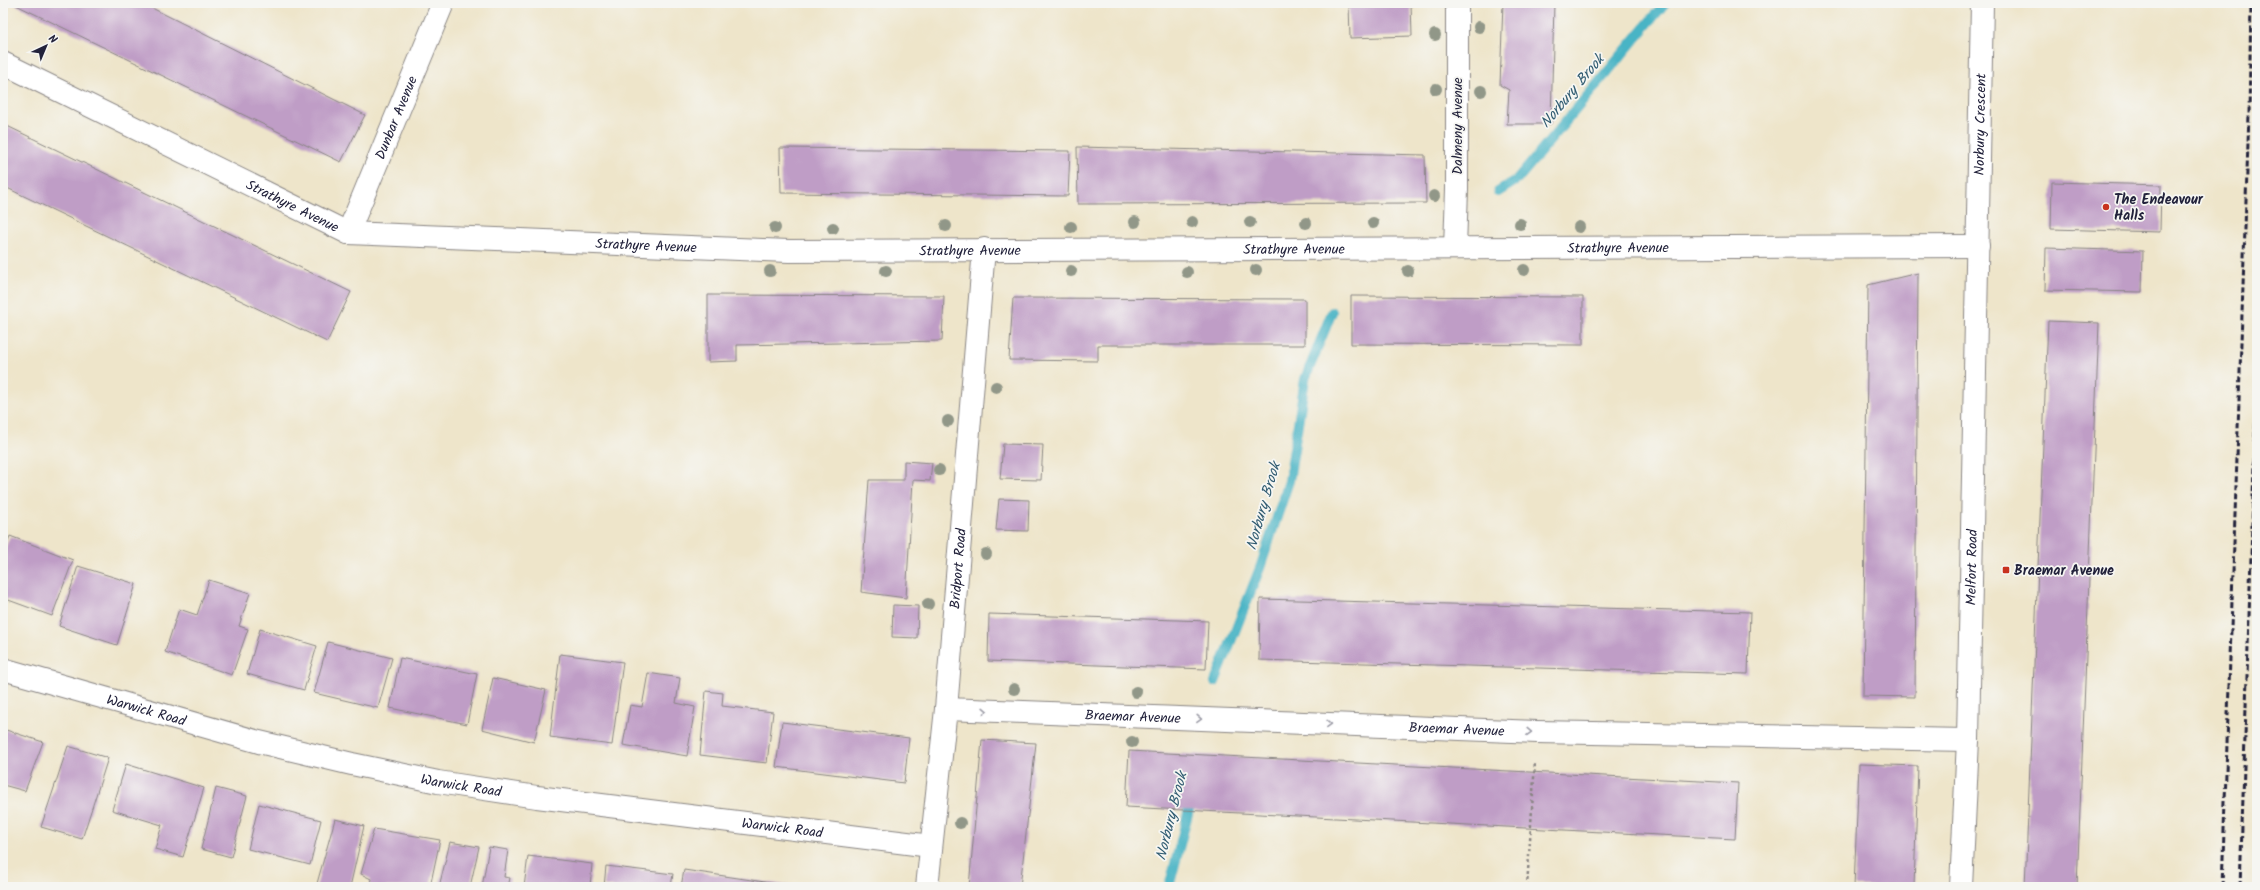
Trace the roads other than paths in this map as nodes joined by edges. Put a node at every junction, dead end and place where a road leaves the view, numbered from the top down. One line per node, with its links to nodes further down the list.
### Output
1 (444, 3): 5 (street, Dunbar Avenue)
2 (1457, 3): 7 (street, Dalmeny Avenue)
3 (1982, 3): 6 (street, Norbury Crescent)
4 (3, 62): 5 (street, Strathyre Avenue)
5 (348, 233): 8 (street, Strathyre Avenue)
6 (1978, 246): 7 (street, Strathyre Avenue); 11 (street, Melfort Road)
7 (1455, 248): 8 (street, Strathyre Avenue)
8 (984, 249): 10 (street, Bridport Road)
9 (3, 669): 12 (street, Warwick Road)
10 (946, 709): 11 (street, Braemar Avenue, one-way to 11); 12 (street, Bridport Road)
11 (1968, 740): 14 (street, Melfort Road)
12 (931, 846): 13 (street, Bridport Road)
13 (927, 887)
14 (1961, 887)

